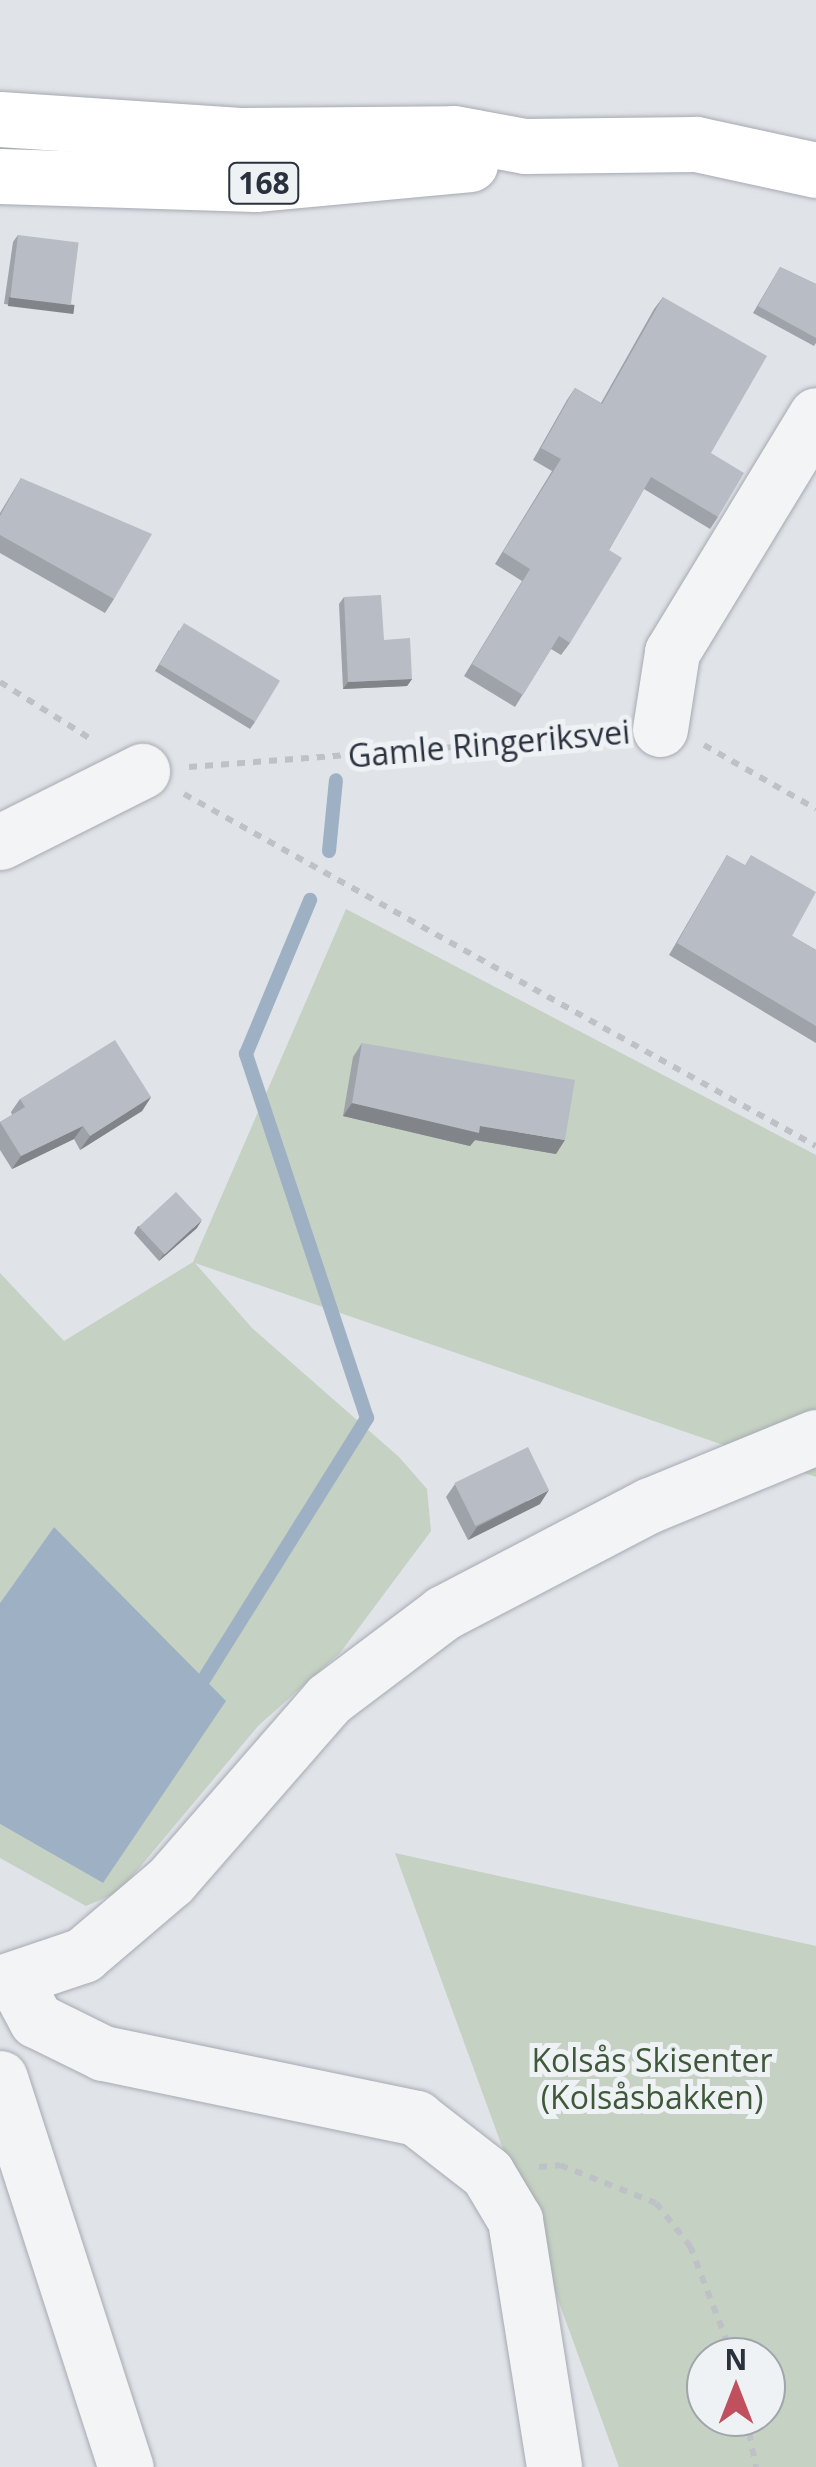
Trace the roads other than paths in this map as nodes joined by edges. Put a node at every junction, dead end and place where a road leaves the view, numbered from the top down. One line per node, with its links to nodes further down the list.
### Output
1 (0, 119): 2 (main road, 168)
2 (526, 146): 3 (main road, 168); 4 (main road, 168)
3 (816, 170)
4 (0, 176)
5 (816, 414): 6 (lane)
6 (660, 729)
7 (142, 771): 8 (lane)
8 (0, 842)
9 (816, 1437): 10 (lane)
10 (7, 1981): 13 (lane)
11 (0, 2078): 12 (lane)
12 (126, 2467)
13 (554, 2467)

